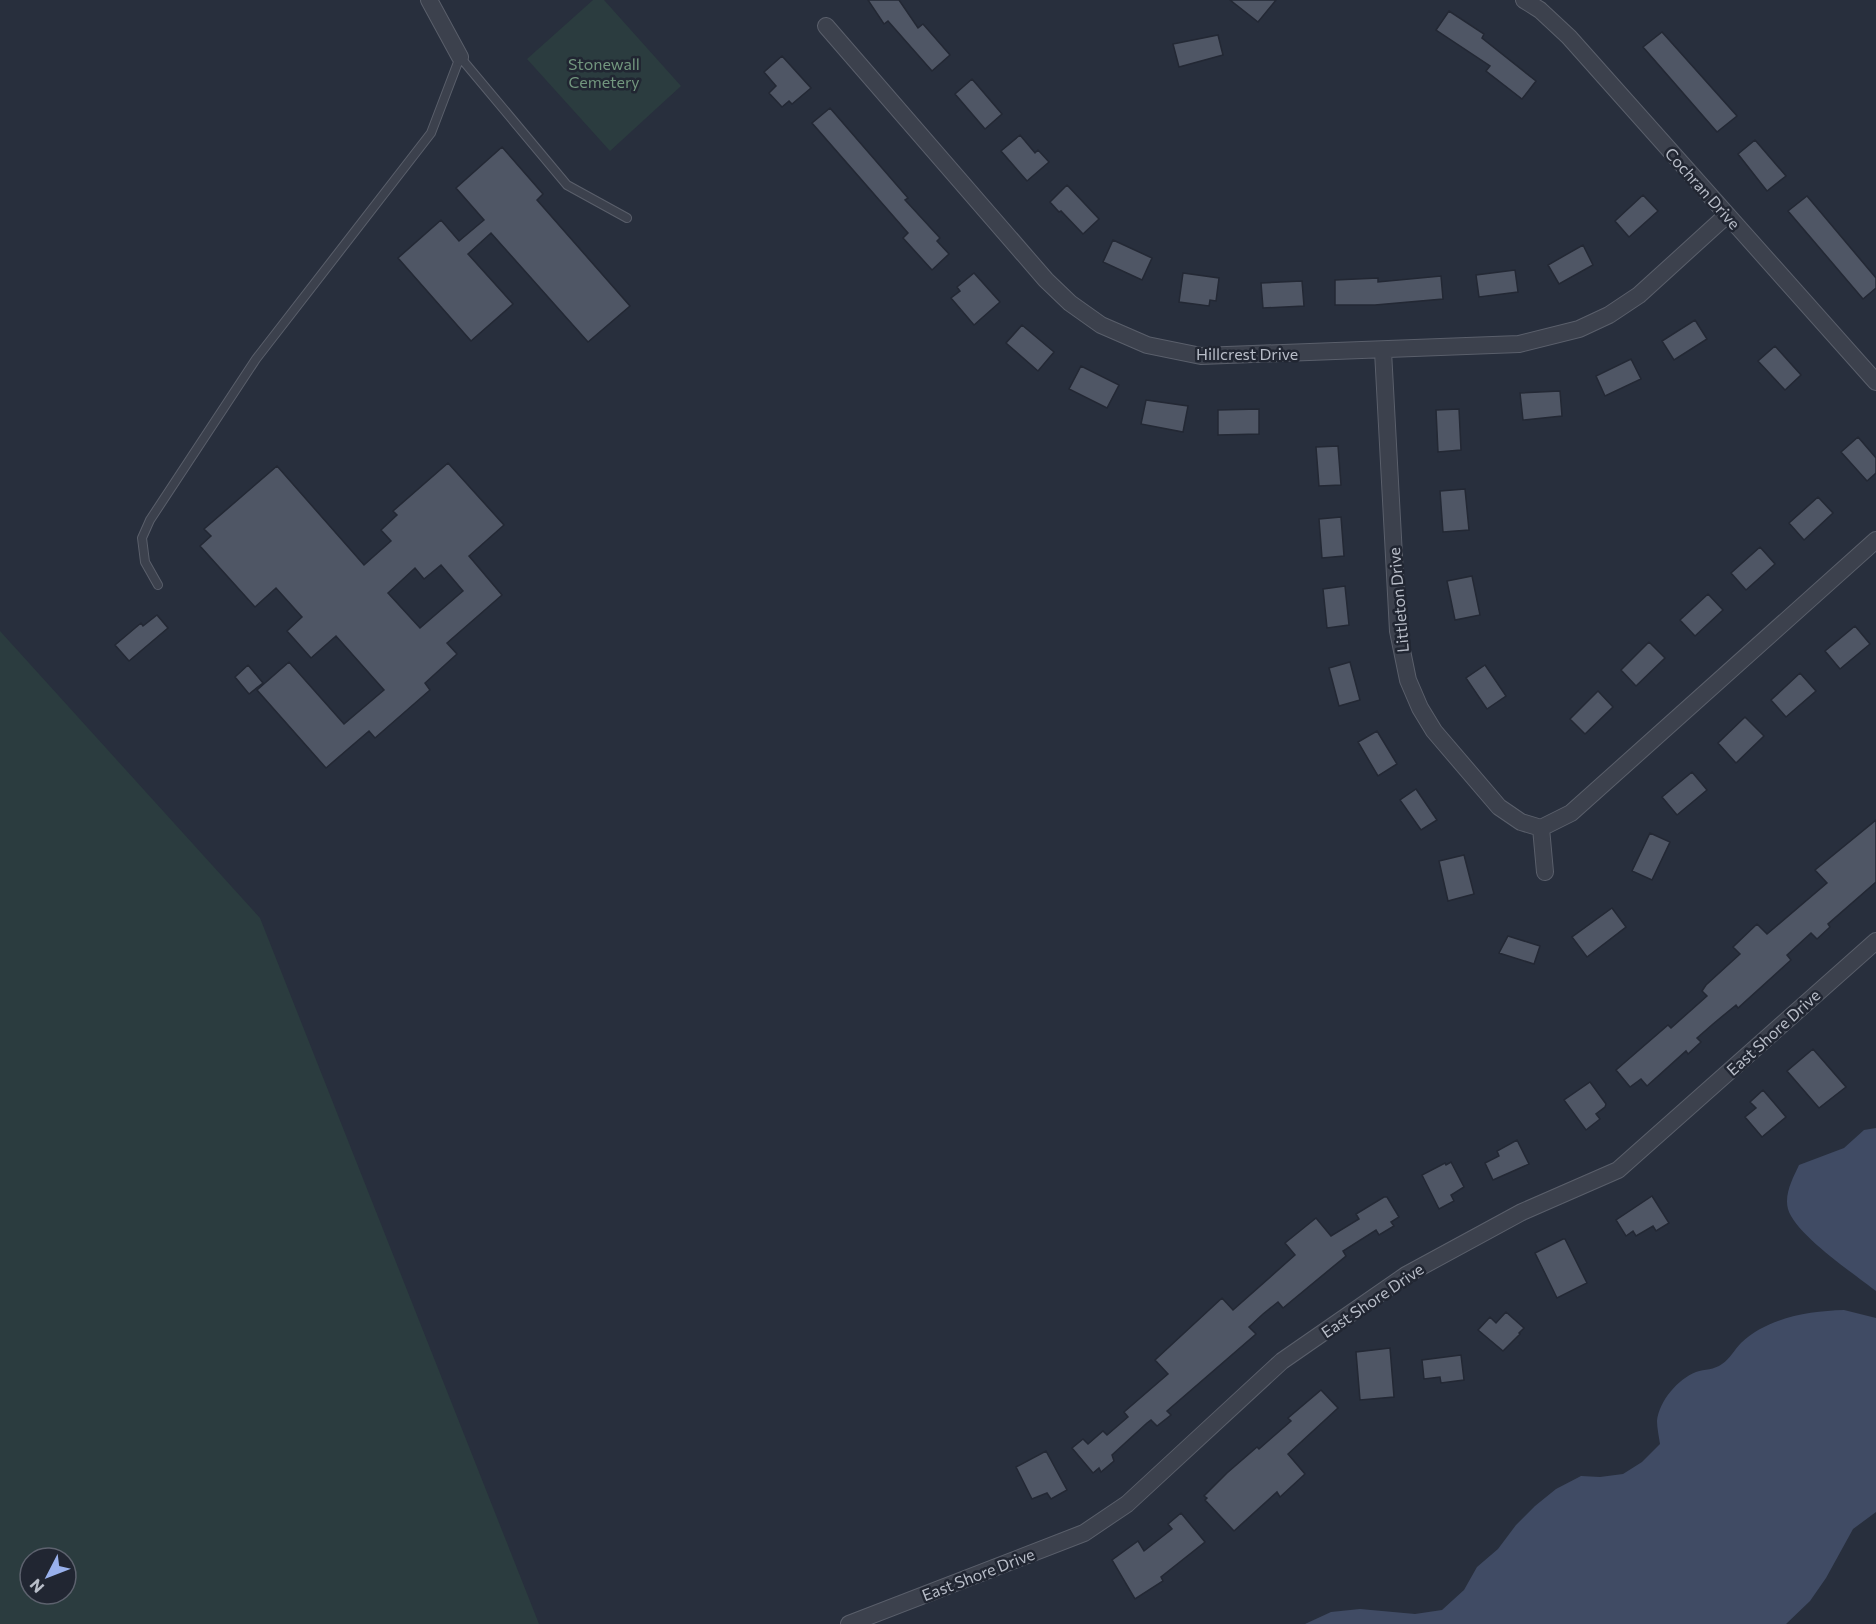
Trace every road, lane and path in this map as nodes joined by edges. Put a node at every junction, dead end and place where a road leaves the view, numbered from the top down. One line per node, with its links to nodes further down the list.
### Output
1 (429, 0): 4 (street)
2 (1524, 0): 5 (street, Cochran Drive)
3 (825, 26): 7 (street, Hillcrest Drive)
4 (460, 57): 6 (lane); 10 (lane)
5 (1727, 215): 7 (street, Hillcrest Drive); 8 (street, Cochran Drive)
6 (627, 218)
7 (1383, 351): 11 (street, Littleton Drive)
8 (1876, 382)
9 (1876, 540): 11 (street)
10 (158, 585)
11 (1541, 828): 12 (street)
12 (1545, 872)
13 (1876, 941): 14 (street, East Shore Drive)
14 (849, 1624)

